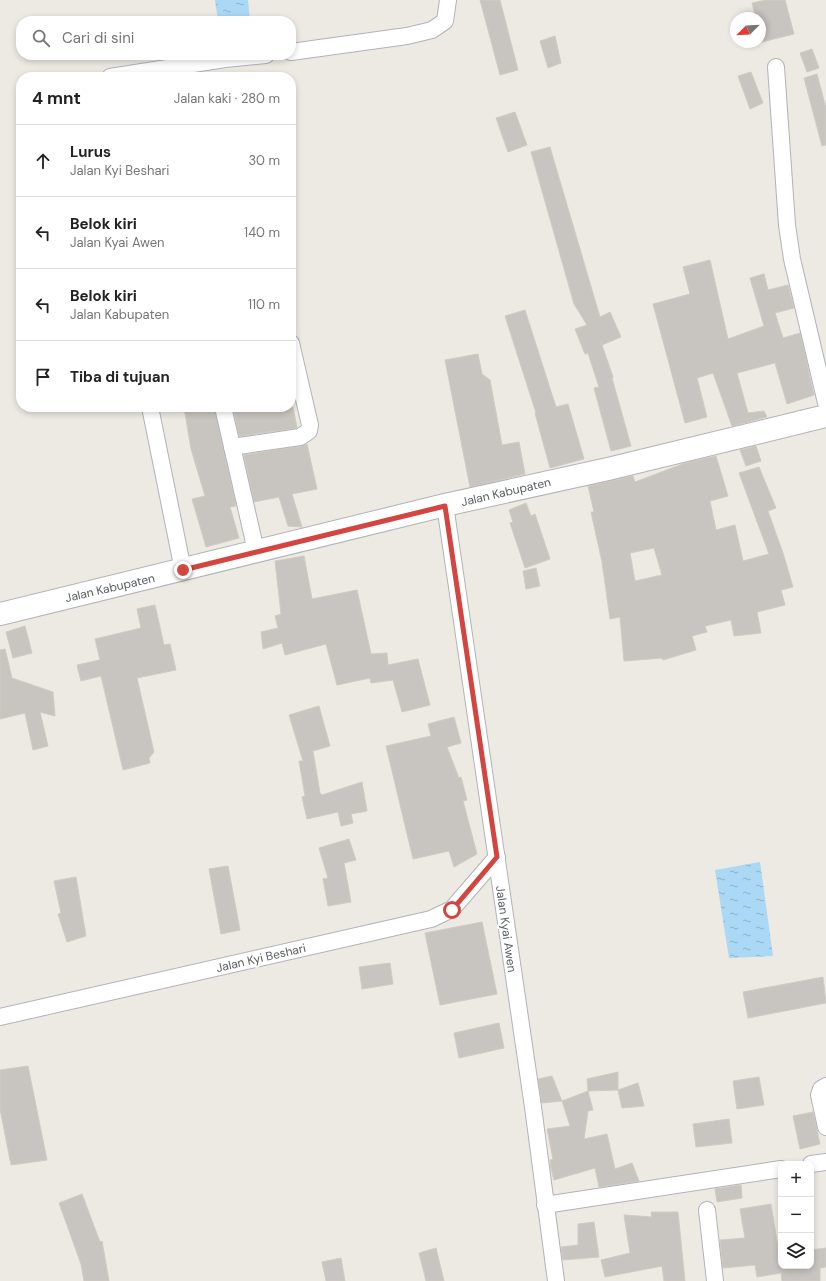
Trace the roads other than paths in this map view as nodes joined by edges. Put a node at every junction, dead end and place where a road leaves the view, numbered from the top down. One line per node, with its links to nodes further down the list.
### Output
1 (448, 0): 2 (street)
2 (296, 51)
3 (220, 60): 5 (street)
4 (776, 67): 7 (street)
5 (157, 72)
6 (296, 365): 11 (street)
7 (826, 403)
8 (151, 412): 14 (street)
9 (224, 412): 11 (street)
10 (826, 416): 12 (main road, Jalan Kabupaten)
11 (232, 448): 13 (street)
12 (445, 506): 13 (main road, Jalan Kabupaten); 16 (street, Jalan Kyai Awen)
13 (256, 551): 14 (main road, Jalan Kabupaten)
14 (183, 570): 15 (main road, Jalan Kabupaten)
15 (0, 614)
16 (497, 857): 17 (street, Jalan Kyi Beshari); 23 (street, Jalan Kyai Awen)
17 (0, 1017)
18 (826, 1086): 19 (street)
19 (826, 1127)
20 (826, 1162): 21 (street)
21 (814, 1164)
22 (778, 1169): 23 (street)
23 (545, 1205): 25 (street, Jalan Kyai Awen)
24 (707, 1210): 26 (street)
25 (556, 1281)
26 (715, 1281)

